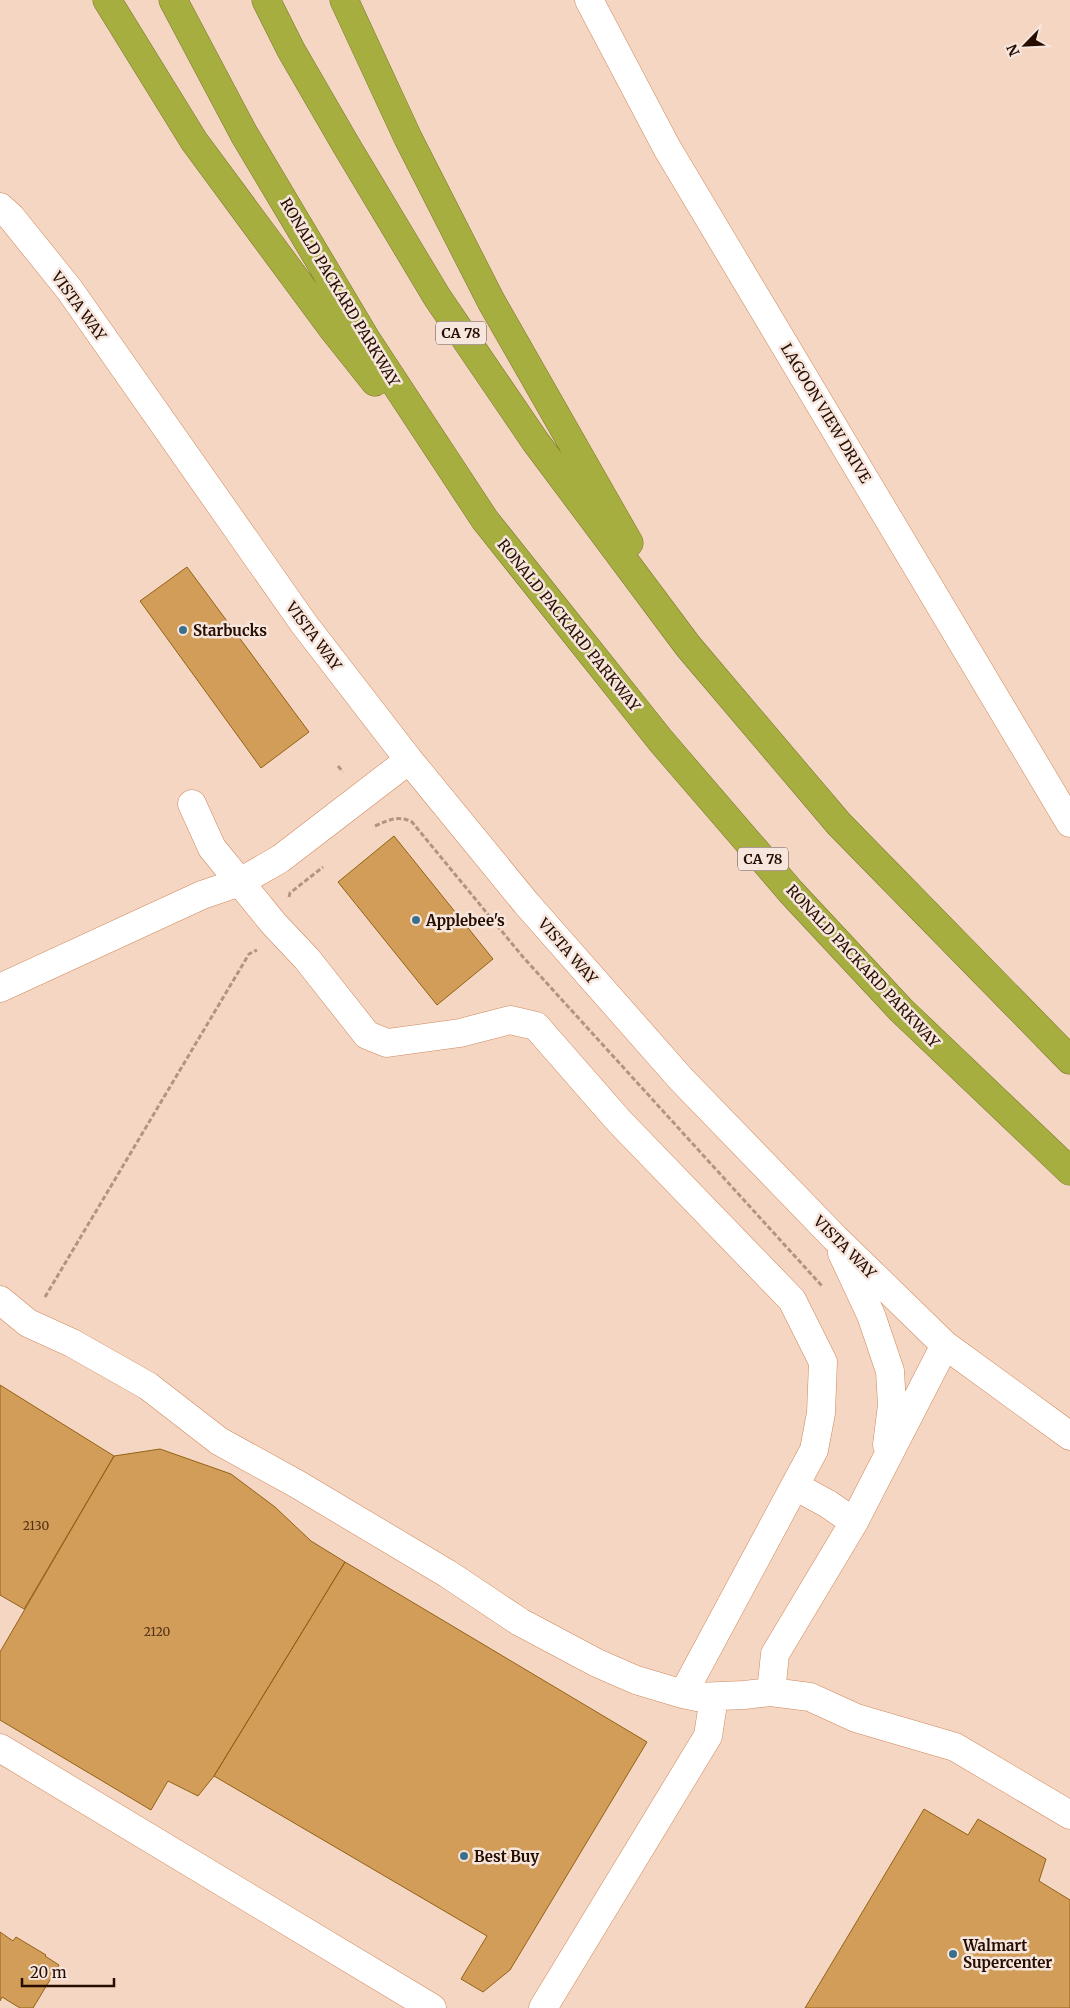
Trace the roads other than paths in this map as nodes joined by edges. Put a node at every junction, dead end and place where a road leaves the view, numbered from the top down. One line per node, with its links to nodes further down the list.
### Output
1 (107, 0): 7 (highway)
2 (173, 0): 7 (highway, RONALD PACKARD PARKWAY / CA 78)
3 (266, 0): 8 (highway, CA 78)
4 (344, 0): 8 (highway)
5 (589, 0): 11 (street, LAGOON VIEW DRIVE)
6 (0, 207): 9 (street, VISTA WAY)
7 (485, 520): 15 (highway, RONALD PACKARD PARKWAY / CA 78)
8 (688, 646): 14 (highway, CA 78)
9 (409, 760): 12 (street); 16 (street, VISTA WAY)
10 (192, 804): 12 (street)
11 (1070, 823)
12 (240, 882): 13 (street); 21 (street)
13 (0, 988)
14 (1070, 1060)
15 (1070, 1171)
16 (836, 1238): 18 (street, VISTA WAY); 20 (street)
17 (0, 1300): 24 (street)
18 (945, 1345): 19 (street, VISTA WAY); 20 (street)
19 (1070, 1436)
20 (884, 1464): 22 (street)
21 (795, 1486): 22 (street); 24 (street)
22 (854, 1522): 23 (street)
23 (771, 1692): 25 (street); 27 (street)
24 (683, 1694): 25 (street)
25 (714, 1697): 29 (street)
26 (0, 1748): 28 (street)
27 (1070, 1815)
28 (432, 2008)
29 (543, 2008)

